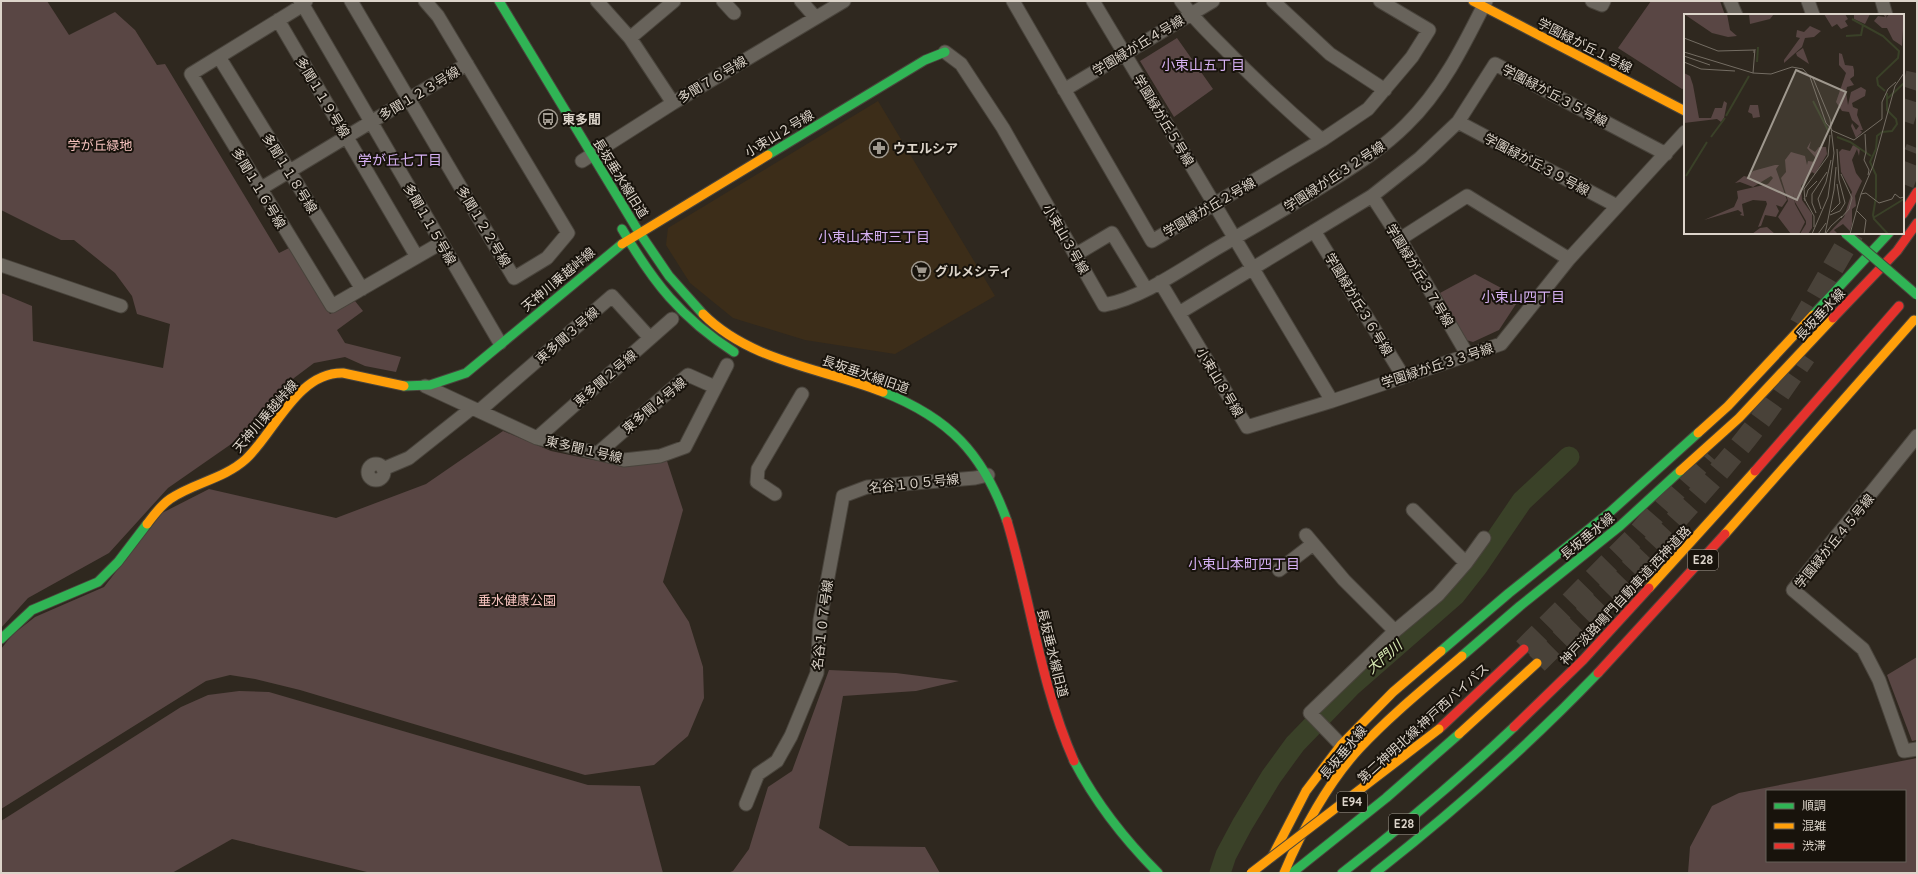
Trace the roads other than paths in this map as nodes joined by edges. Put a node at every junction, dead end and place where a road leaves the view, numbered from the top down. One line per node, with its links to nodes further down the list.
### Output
1 (351, 1): 36 (street, 多聞１２２号線)
2 (425, 1): 33 (street, 多聞１２２号線)
3 (499, 1): 45 (main road, 長坂垂水線旧道)
4 (597, 1): 29 (street)
5 (674, 1): 29 (street)
6 (723, 1): 22 (street)
7 (801, 1): 27 (street)
8 (844, 1): 27 (street, 多聞７６号線)
9 (1013, 1): 34 (street, 学園緑が丘２号線)
10 (1093, 1): 31 (street, 学園緑が丘５号線)
11 (1181, 1): 23 (street)
12 (1213, 1): 23 (street, 学園緑が丘４号線)
13 (1273, 1): 35 (street)
14 (1380, 1): 35 (street, 学園緑が丘２号線)
15 (1592, 1): 16 (street)
16 (1604, 1)
17 (1730, 1): 24 (street)
18 (1808, 1): 25 (street)
19 (1882, 1): 26 (street)
20 (303, 2): 28 (street, 多聞１１６号線); 39 (street, 多聞１１５号線)
21 (1481, 3): 38 (main road, 学園緑が丘１号線); 59 (street, 学園緑が丘３２号線)
22 (734, 13)
23 (1191, 14): 31 (street, 学園緑が丘４号線); 43 (street)
24 (1736, 14)
25 (1813, 14)
26 (1886, 14)
27 (815, 17): 37 (street, 多聞７６号線)
28 (278, 20): 32 (street, 多聞１１６号線); 42 (street, 多聞１１９号線)
29 (630, 38): 37 (street)
30 (945, 52): 56 (main road, 小束山２号線); 63 (street, 小束山３号線)
31 (1124, 54): 34 (street, 学園緑が丘４号線); 50 (street, 学園緑が丘５号線)
32 (219, 57): 46 (street, 多聞１１８号線); 47 (street, 多聞１１６号線)
33 (467, 64): 36 (street, 多聞１２３号線); 36 (street, 多聞１２２号線)
34 (1064, 90): 50 (street, 学園緑が丘２号線)
35 (1385, 90): 43 (street, 学園緑が丘２号線)
36 (409, 99): 39 (street, 多聞１２３号線)
37 (673, 103): 45 (street, 多聞７６号線)
38 (1684, 110)
39 (371, 122): 42 (street, 多聞１２３号線); 62 (street, 多聞１１５号線)
40 (1458, 122): 44 (street, 学園緑が丘３５号線); 49 (street, 学園緑が丘３５号線); 51 (street, 学園緑が丘３９号線)
41 (1684, 133): 44 (street, 学園緑が丘３３号線)
42 (346, 137): 46 (street, 多聞１２３号線); 64 (street, 多聞１１９号線)
43 (1322, 140): 50 (street, 学園緑が丘２号線)
44 (1666, 154): 51 (street, 学園緑が丘３３号線)
45 (585, 159): 56 (main road, 長坂垂水線旧道)
46 (290, 171): 47 (street, 多聞１２３号線); 69 (street, 多聞１１８号線)
47 (260, 189): 69 (street, 多聞１１６号線)
48 (1917, 192): 52 (main road)
49 (1372, 196): 55 (street, 学園緑が丘３５号線); 60 (street, 学園緑が丘３７号線)
50 (1215, 204): 59 (street, 学園緑が丘５号線)
51 (1617, 206): 65 (street, 学園緑が丘３３号線)
52 (1904, 212)
53 (616, 219): 61 (main road, 長坂垂水線旧道)
54 (1917, 223): 115 (main road, 長坂垂水線)
55 (1314, 231): 67 (street, 学園緑が丘３５号線); 82 (street, 学園緑が丘３６号線)
56 (640, 233): 61 (main road, 小束山２号線); 93 (main road, 長坂垂水線旧道)
57 (1846, 234): 71 (main road, bridge)
58 (1888, 234): 106 (main road, 長坂垂水線)
59 (1235, 238): 67 (street); 68 (street, 小束山３号線)
60 (1400, 239): 65 (street); 79 (street, 学園緑が丘３７号線)
61 (628, 240): 78 (main road, 天神川乗越峠線); 80 (main road, 長坂垂水線旧道)
62 (441, 243): 64 (street, 多聞１１６号線); 78 (street, 多聞１１５号線)
63 (1074, 255): 70 (street, 小束山３号線); 70 (street)
64 (417, 257): 69 (street, 多聞１１６号線)
65 (1569, 259): 79 (street, 学園緑が丘３３号線)
66 (1, 266): 72 (street)
67 (1253, 269): 74 (street, 学園緑が丘３５号線); 86 (street)
68 (1160, 282): 70 (street, 小束山３号線); 74 (street, 小束山８号線)
69 (362, 289)
70 (1146, 289)
71 (1917, 295)
72 (121, 306)
73 (1899, 306): 109 (main road, 神戸淡路鳴門自動車道;西神道路 / E28)
74 (1179, 313): 86 (street, 小束山８号線)
75 (672, 319): 77 (street, 東多聞２号線)
76 (1914, 320): 110 (main road, E28)
77 (650, 338): 87 (street, 東多聞３号線); 89 (street, 東多聞２号線)
78 (500, 343): 83 (main road, 天神川乗越峠線)
79 (1467, 354): 82 (street, 学園緑が丘３３号線)
80 (742, 356)
81 (727, 365): 84 (street, 東多聞１号線)
82 (1403, 376): 86 (street, 学園緑が丘３３号線)
83 (425, 386): 87 (street, 東多聞１号線); 102 (main road, 天神川乗越峠線)
84 (715, 387): 90 (street, 東多聞４号線); 90 (street, 東多聞１号線)
85 (802, 394): 95 (street)
86 (1332, 401)
87 (476, 409): 89 (street, 東多聞１号線); 91 (street)
88 (1917, 436): 107 (street, 学園緑が丘４５号線)
89 (537, 438): 90 (street, 東多聞１号線)
90 (598, 453)
91 (383, 469)
92 (972, 473): 93 (street, 名谷１０５号線); 94 (main road); 97 (street, 名谷１０５号線)
93 (988, 474): 111 (main road, 長坂垂水線旧道)
94 (981, 490)
95 (775, 494)
96 (1413, 510): 99 (street)
97 (838, 521): 108 (street, 名谷１０７号線)
98 (1484, 538): 99 (street)
99 (1466, 563): 101 (street)
100 (1279, 570): 101 (street)
101 (1395, 630): 106 (street)
102 (1, 638)
103 (1524, 649): 105 (main road, 第二神明北線;神戸西バイパス / E94)
104 (1537, 663): 116 (main road, E94)
105 (1439, 728): 112 (main road, bridge); 113 (main road, 第二神明北線;神戸西バイパス / E94, bridge)
106 (1341, 745): 114 (main road, 長坂垂水線)
107 (1917, 748)
108 (746, 804)
109 (1407, 822): 117 (main road); 118 (main road, 神戸淡路鳴門自動車道;西神道路 / E28)
110 (1420, 838): 119 (main road, E28); 120 (main road)
111 (1158, 873)
112 (1251, 873)
113 (1263, 873)
114 (1266, 873)
115 (1284, 873)
116 (1292, 873)
117 (1331, 873)
118 (1342, 873)
119 (1375, 873)
120 (1378, 873)

